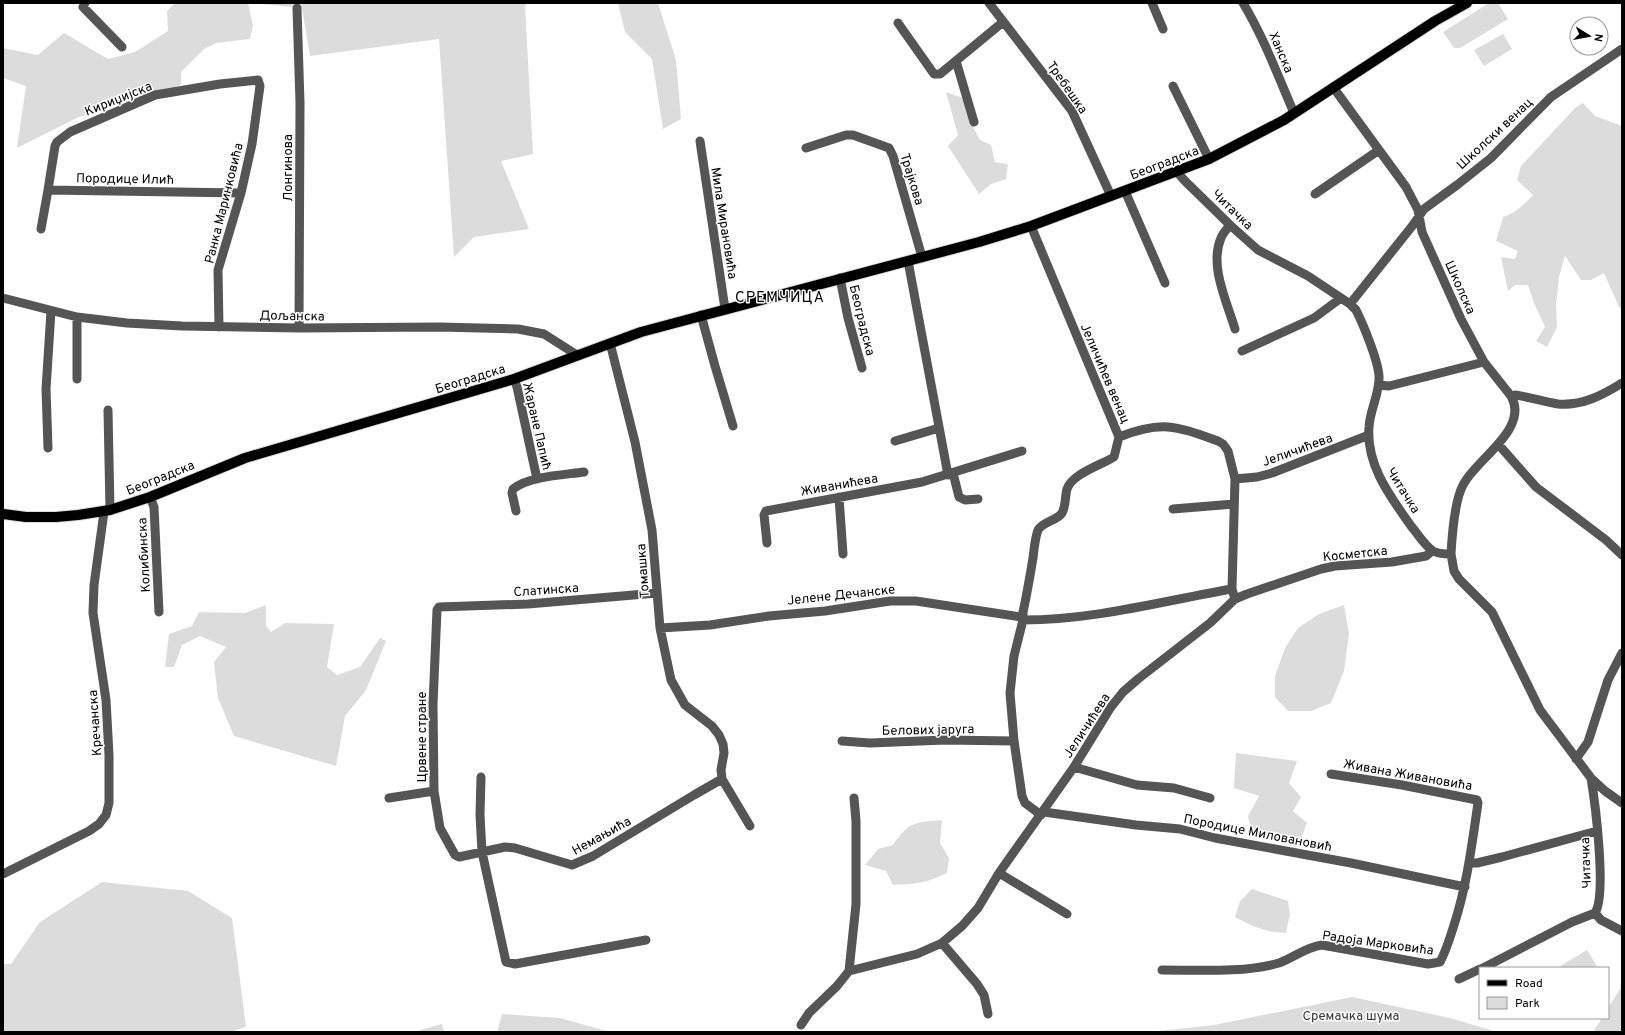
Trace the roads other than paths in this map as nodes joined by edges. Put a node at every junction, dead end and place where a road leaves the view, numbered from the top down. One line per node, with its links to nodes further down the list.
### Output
1 (989, 3): 7 (street, Требешка)
2 (1152, 3): 9 (street)
3 (1243, 3): 16 (street, Ханска)
4 (1467, 3): 15 (main road, Београдска)
5 (84, 5): 10 (street)
6 (297, 8): 44 (street, Лонгинова)
7 (1003, 22): 12 (street); 27 (street, Требешка)
8 (898, 23): 12 (street)
9 (1163, 29)
10 (122, 47)
11 (1622, 49): 28 (street, Школски венац)
12 (956, 61): 17 (street)
13 (260, 86): 23 (street, Кириџијска); 25 (street, Ранка Маринковића)
14 (1173, 86): 21 (street)
15 (1333, 87): 16 (main road, Београдска); 20 (street, Школска)
16 (1294, 114): 21 (main road, Београдска)
17 (974, 122)
18 (700, 141): 39 (street, Мила Мирановића)
19 (806, 148): 32 (street, Трајкова)
20 (1379, 150): 26 (street); 28 (street, Школска)
21 (1209, 159): 22 (main road, Београдска)
22 (1177, 172): 24 (main road, Београдска); 30 (street, Читачка)
23 (48, 190): 25 (street, Породице Илић); 31 (street)
24 (1125, 191): 27 (main road, Београдска); 35 (street)
25 (241, 193): 43 (street, Ранка Маринковића)
26 (1315, 194)
27 (1110, 196): 29 (main road, Београдска)
28 (1419, 215): 38 (street, Школски венац); 49 (street, Школска)
29 (1031, 226): 32 (main road, Београдска); 60 (street, Јеличићев венац)
30 (1230, 226): 37 (street, Читачка); 45 (street)
31 (41, 229)
32 (922, 257): 33 (main road, Београдска)
33 (908, 261): 34 (main road, Београдска); 58 (street)
34 (840, 278): 39 (main road, Београдска); 50 (street, Београдска)
35 (1165, 283)
36 (3, 298): 40 (street, Дољанска)
37 (1341, 298): 38 (street, Читачка); 47 (street)
38 (1350, 304): 54 (street, Читачка)
39 (725, 309): 41 (main road, Београдска)
40 (51, 311): 42 (street, Дољанска); 63 (street)
41 (701, 315): 46 (main road, Београдска); 57 (street)
42 (77, 317): 43 (street, Дољанска); 51 (street)
43 (219, 326): 44 (street, Дољанска)
44 (299, 328): 48 (street, Дољанска)
45 (1235, 329)
46 (610, 342): 48 (main road, Београдска); 83 (street, Томашка)
47 (1242, 351)
48 (577, 355): 52 (main road, Београдска)
49 (1484, 362): 54 (street); 55 (street, Школска)
50 (862, 368)
51 (77, 379)
52 (514, 379): 68 (street, Жаране Папић); 69 (main road, Београдска)
53 (1622, 383): 55 (street)
54 (1379, 385): 59 (street, Читачка)
55 (1511, 396): 62 (street, Читачка)
56 (108, 410): 74 (street, Београдска)
57 (733, 426)
58 (939, 428): 61 (street); 66 (street)
59 (1369, 435): 67 (street, Јеличићева); 78 (street, Читачка)
60 (1119, 437): 67 (street); 87 (street, Јеличићев венац)
61 (895, 441)
62 (1498, 444): 80 (street, Читачка); 81 (street)
63 (48, 448)
64 (1022, 451): 66 (street, Живанићева)
65 (584, 472): 68 (street, Жаране Папић)
66 (951, 474): 70 (street, Живанићева); 71 (street)
67 (1235, 478): 72 (street)
68 (538, 479): 75 (street, Жаране Папић)
69 (150, 497): 74 (main road, Београдска); 86 (street, Колибинска)
70 (839, 497): 77 (street, Живанићева); 79 (street)
71 (978, 499)
72 (1234, 504): 73 (street); 82 (street)
73 (1173, 509)
74 (107, 511): 76 (main road, Београдска); 110 (street, Кречанска)
75 (516, 511)
76 (3, 514)
77 (766, 543)
78 (1432, 550): 80 (street); 84 (street, Косметска)
79 (843, 554)
80 (1451, 554): 92 (street, Читачка)
81 (1622, 555)
82 (1232, 589): 84 (street); 87 (street)
83 (657, 593): 85 (street, Слатинска); 88 (street, Томашка)
84 (1235, 599): 93 (street, Јеличићева)
85 (437, 610): 98 (street, Црвене стране)
86 (159, 612)
87 (1023, 620): 88 (street, Јелене Дечанске); 91 (street, Јеличићев венац)
88 (660, 628): 97 (street, Томашка)
89 (1622, 653): 92 (street)
90 (842, 741): 91 (street, Белових јаруга)
91 (1014, 741): 103 (street, Јеличићев венац)
92 (1576, 759): 96 (street, Читачка)
93 (1074, 768): 101 (street); 103 (street, Јеличићева)
94 (1331, 774): 108 (street, Живана Живановића)
95 (481, 777): 106 (street)
96 (1591, 778): 102 (street, Читачка); 105 (street, Читачка)
97 (722, 779): 104 (street); 106 (street, Немањића)
98 (434, 792): 99 (street); 107 (street, Црвене стране)
99 (389, 798)
100 (854, 798): 120 (street)
101 (1210, 798)
102 (1622, 803)
103 (1042, 814): 109 (street, Јеличићева); 111 (street, Породице Миловановић)
104 (750, 826)
105 (1597, 831): 108 (street); 112 (street, Читачка)
106 (482, 852): 107 (street, Немањића); 115 (street)
107 (459, 857)
108 (1470, 863): 111 (street)
109 (999, 873): 113 (street); 116 (street, Јеличићева)
110 (3, 874)
111 (1465, 887): 118 (street, Радоја Марковића)
112 (1594, 913): 114 (street); 117 (street)
113 (1067, 914)
114 (1622, 931)
115 (646, 940)
116 (942, 943): 120 (street, Јеличићева); 122 (street)
117 (1485, 967)
118 (1162, 970)
119 (1479, 970): 121 (street)
120 (849, 971): 123 (street)
121 (1459, 979)
122 (988, 1014)
123 (801, 1025)

